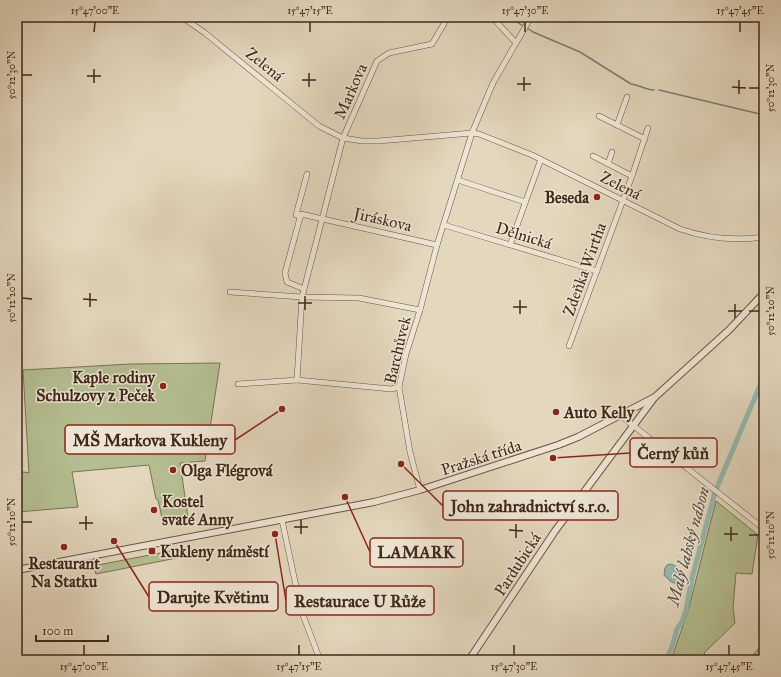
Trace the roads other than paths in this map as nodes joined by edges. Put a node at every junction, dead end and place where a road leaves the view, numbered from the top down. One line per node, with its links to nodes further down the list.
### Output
1 (182, 17): 11 (street, Zelená)
2 (448, 17): 11 (street, Markova)
3 (492, 17): 5 (street)
4 (531, 17): 5 (street)
5 (516, 43): 10 (street)
6 (627, 97): 8 (street)
7 (599, 116): 8 (street)
8 (617, 125): 12 (street)
9 (648, 128): 12 (street, Zdeňka Wirtha)
10 (472, 133): 11 (street, Zelená); 15 (street, Zelená); 19 (street)
11 (343, 138): 23 (street, Markova)
12 (645, 139): 18 (street, Zdeňka Wirtha)
13 (612, 152): 16 (street)
14 (593, 156): 16 (street)
15 (541, 159): 20 (street, Zelená); 21 (street)
16 (608, 164): 18 (street)
17 (307, 174): 22 (street)
18 (632, 176): 20 (street, Zdeňka Wirtha)
19 (458, 180): 21 (street); 24 (street)
20 (623, 200): 25 (street, Zelená); 28 (street, Zdeňka Wirtha)
21 (526, 202): 27 (street)
22 (300, 216): 23 (street); 29 (street)
23 (322, 219): 26 (street, Jiráskova); 29 (street, Markova)
24 (444, 224): 26 (street); 27 (street, Dělnická)
25 (764, 237)
26 (438, 245): 33 (street)
27 (510, 245): 28 (street, Dělnická)
28 (597, 271): 34 (street, Zdeňka Wirtha)
29 (304, 289): 32 (street, Markova)
30 (230, 292): 32 (street)
31 (764, 293): 38 (street, Pražská třída)
32 (302, 297): 33 (street); 35 (street, Markova)
33 (421, 308): 37 (street, Barchůvek)
34 (569, 346)
35 (297, 380): 36 (street); 37 (street)
36 (238, 384)
37 (399, 387): 41 (street, Barchůvek)
38 (655, 397): 39 (street, Pražská třída); 40 (street, Pardubická)
39 (620, 416): 40 (street); 41 (street, Pražská třída)
40 (632, 426): 43 (street); 46 (street, Pardubická)
41 (420, 490): 42 (street, Pražská třída)
42 (282, 520): 44 (street, Pražská třída); 45 (street)
43 (764, 529)
44 (17, 570)
45 (320, 660)
46 (469, 660)

